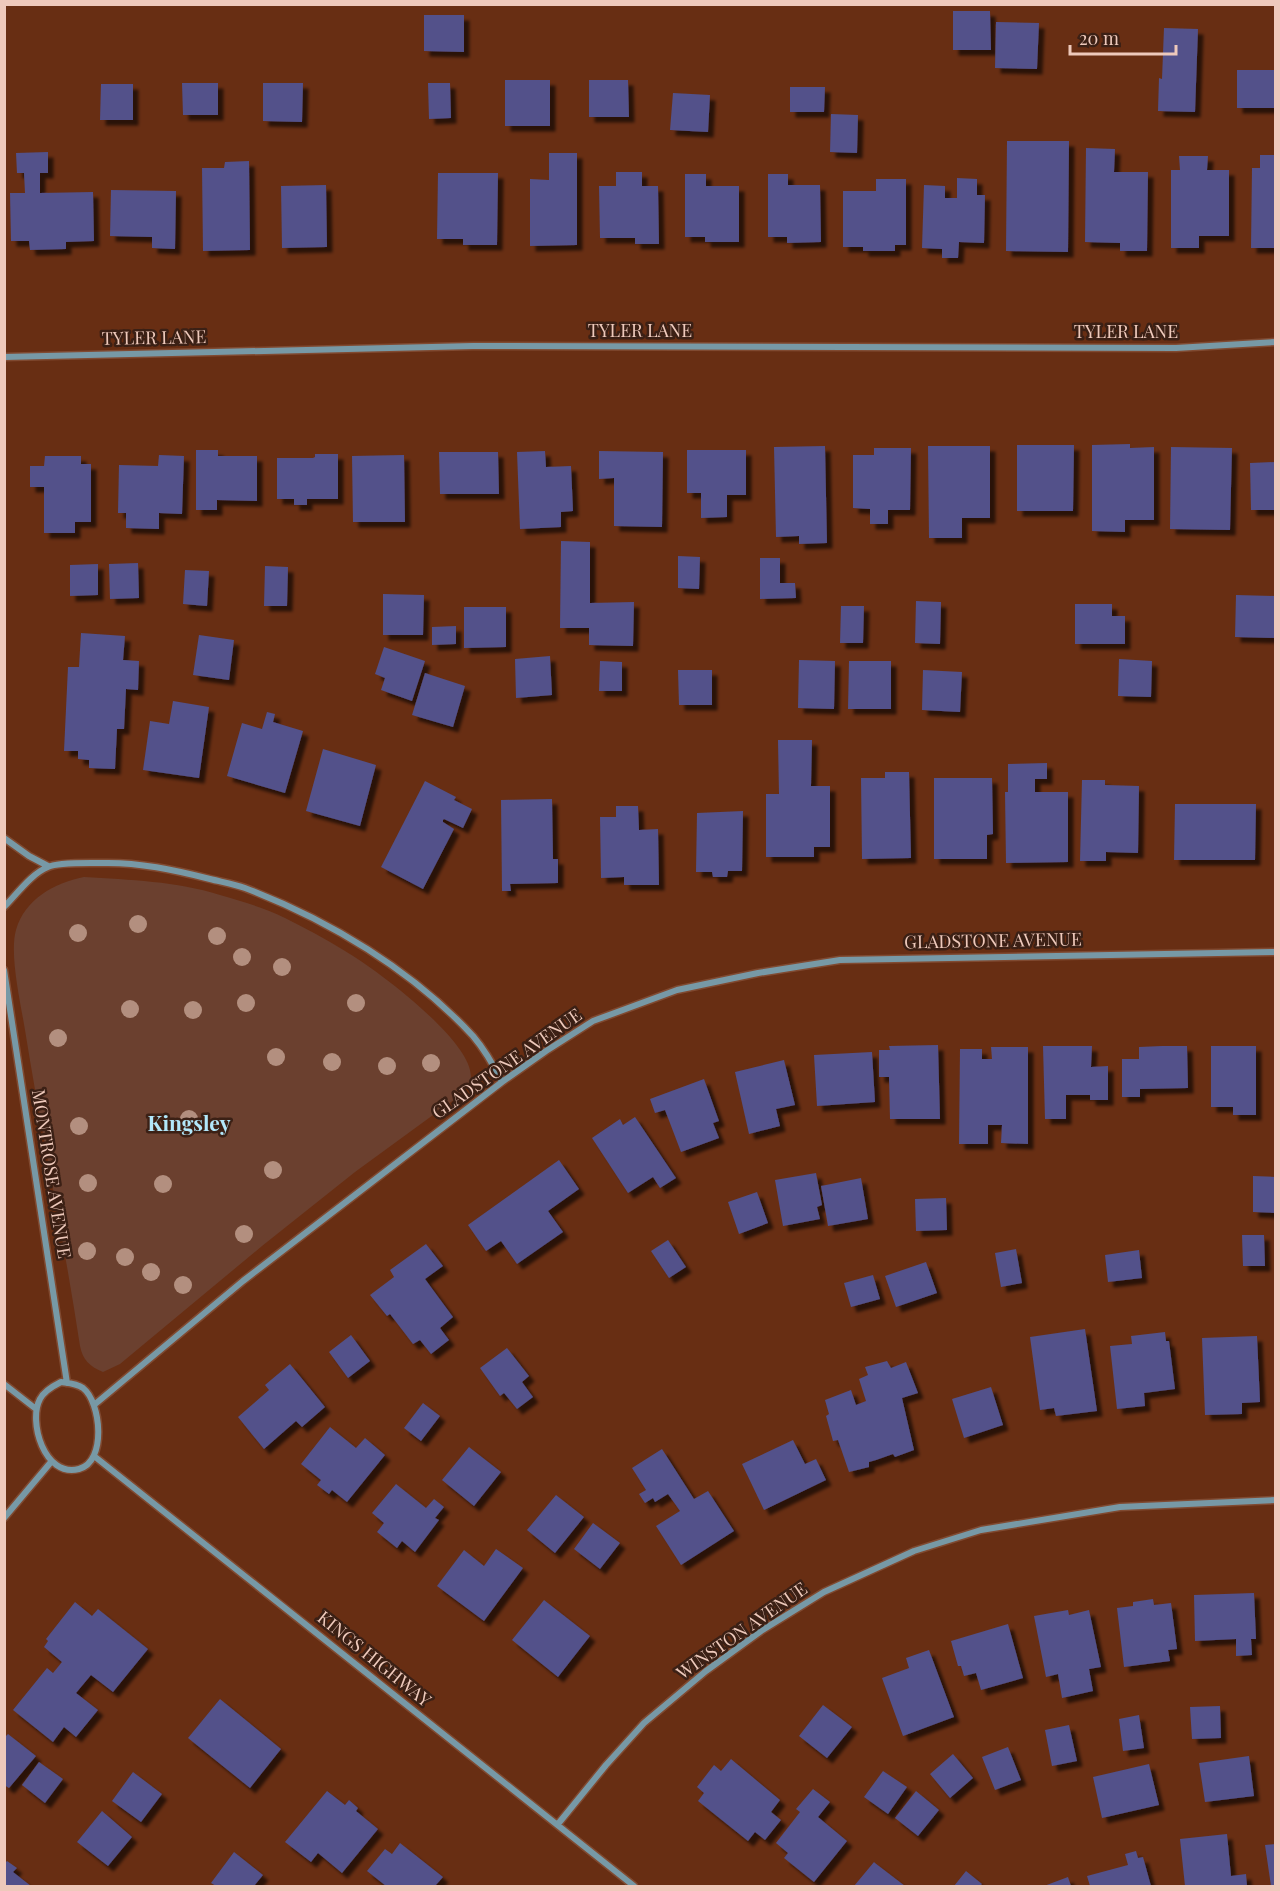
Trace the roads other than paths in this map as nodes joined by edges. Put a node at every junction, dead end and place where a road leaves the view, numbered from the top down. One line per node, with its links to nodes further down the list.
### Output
1 (1275, 342): 2 (street, TYLER LANE)
2 (4, 357)
3 (4, 838): 4 (street)
4 (48, 866): 5 (street); 8 (street)
5 (4, 907)
6 (1275, 952): 8 (street, GLADSTONE AVENUE)
7 (4, 970): 10 (street, MONTROSE AVENUE)
8 (502, 1082): 11 (street, GLADSTONE AVENUE)
9 (4, 1383): 12 (street)
10 (68, 1383): 11 (street); 12 (street)
11 (94, 1405): 13 (street)
12 (36, 1409): 14 (street)
13 (94, 1456): 14 (street); 17 (street, KINGS HIGHWAY)
14 (51, 1462): 16 (street)
15 (1275, 1500): 17 (street, WINSTON AVENUE)
16 (4, 1518)
17 (558, 1824): 18 (street, KINGS HIGHWAY)
18 (634, 1887)

